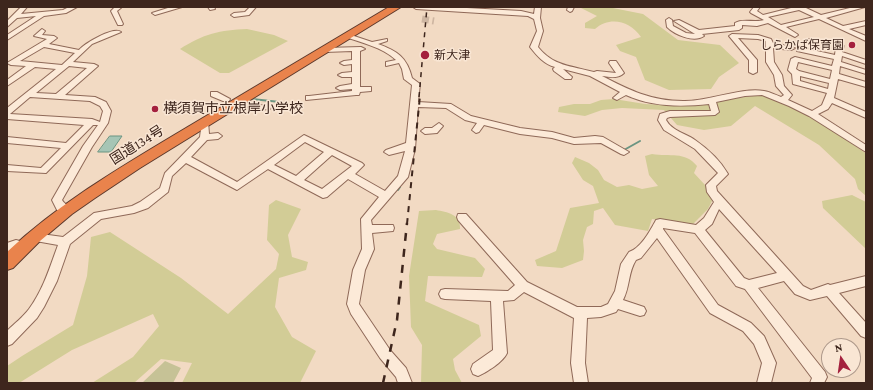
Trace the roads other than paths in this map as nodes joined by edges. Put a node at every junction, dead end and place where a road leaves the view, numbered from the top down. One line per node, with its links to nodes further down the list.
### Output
1 (24, 7): 17 (street)
2 (51, 7): 15 (street)
3 (74, 7): 15 (street)
4 (119, 7): 25 (street)
5 (179, 7): 14 (street)
6 (253, 7): 16 (street)
7 (391, 7): 110 (highway, 国道134号)
8 (396, 7): 33 (highway, 国道134号)
9 (416, 7): 20 (street)
10 (538, 7): 20 (street)
11 (758, 7): 18 (street)
12 (801, 7): 18 (street); 19 (street)
13 (862, 7): 19 (street)
14 (155, 12)
15 (45, 14): 17 (street); 34 (street)
16 (234, 15)
17 (16, 16): 26 (street)
18 (762, 17): 23 (street)
19 (820, 17): 27 (street); 28 (street)
20 (537, 18): 56 (street)
21 (669, 20): 31 (street)
22 (678, 21): 31 (street)
23 (769, 21): 27 (street); 31 (street)
24 (866, 23): 28 (street)
25 (120, 24)
26 (7, 25)
27 (780, 27): 32 (street)
28 (843, 28): 35 (street)
29 (42, 31): 38 (street)
30 (118, 34): 44 (street)
31 (700, 35)
32 (795, 35)
33 (348, 36): 39 (street); 42 (highway, 国道134号)
34 (7, 38)
35 (866, 39)
36 (809, 41): 54 (street)
37 (388, 42): 39 (street)
38 (43, 45): 44 (street); 49 (street)
39 (375, 45): 43 (street); 45 (street)
40 (770, 45): 41 (street); 46 (street); 46 (street)
41 (791, 48)
42 (325, 50): 43 (street); 89 (highway, 国道134号)
43 (356, 50): 47 (street)
44 (80, 52): 55 (street)
45 (402, 60): 53 (street); 79 (street)
46 (761, 61): 57 (street); 78 (street)
47 (355, 62): 50 (street); 60 (street)
48 (866, 62): 54 (street)
49 (10, 63): 52 (street)
50 (344, 63)
51 (612, 63): 61 (street)
52 (34, 64): 55 (street); 64 (street)
53 (389, 64)
54 (837, 64): 58 (street); 59 (street); 59 (street); 65 (street); 72 (street)
55 (65, 65): 71 (street); 73 (street)
56 (561, 67): 61 (street); 63 (street)
57 (753, 72)
58 (866, 72)
59 (796, 73): 72 (street)
60 (356, 74): 62 (street); 69 (street)
61 (593, 74): 68 (street)
62 (342, 75)
63 (568, 76)
64 (7, 84)
65 (866, 85)
66 (340, 88): 69 (street)
67 (368, 89): 69 (street)
68 (626, 91): 75 (street); 77 (street)
69 (356, 92): 74 (street)
70 (214, 94): 76 (street)
71 (29, 95): 73 (street); 82 (street)
72 (830, 96): 83 (street); 84 (street)
73 (58, 97): 88 (street)
74 (309, 98)
75 (617, 98)
76 (226, 99)
77 (711, 100): 78 (street); 109 (street)
78 (783, 100): 83 (street)
79 (414, 103): 87 (street); 90 (street); 98 (street)
80 (267, 107): 81 (street)
81 (251, 108)
82 (7, 112)
83 (812, 114): 99 (street)
84 (866, 115)
85 (7, 116): 86 (street)
86 (92, 122): 88 (street); 97 (street)
87 (482, 122): 92 (street); 102 (street)
88 (104, 123): 110 (street)
89 (205, 123): 95 (street); 110 (highway, 国道134号)
90 (407, 123)
91 (439, 126): 93 (street)
92 (476, 130)
93 (425, 131)
94 (218, 136): 95 (street)
95 (204, 137): 103 (street)
96 (7, 140): 97 (street)
97 (69, 146): 105 (street)
98 (410, 148): 101 (street); 108 (street)
99 (866, 149)
100 (331, 151): 104 (street); 106 (street); 107 (street)
101 (390, 152)
102 (624, 152)
103 (185, 158): 104 (street); 117 (street)
104 (267, 165): 107 (street)
105 (7, 168)
106 (348, 174): 107 (street); 108 (street)
107 (297, 181)
108 (386, 197): 113 (street)
109 (720, 203): 114 (street); 122 (street)
110 (64, 208): 116 (highway, 国道134号); 119 (highway, 国道134号)
111 (462, 217): 125 (street)
112 (390, 228): 113 (street)
113 (367, 229): 118 (street)
114 (698, 229): 115 (street); 124 (street)
115 (658, 230): 129 (street); 137 (street)
116 (34, 238): 117 (street); 121 (highway, 国道134号)
117 (65, 242): 133 (street)
118 (368, 244): 120 (street); 135 (street)
119 (10, 249)
120 (358, 258)
121 (7, 263)
122 (786, 276): 124 (street); 126 (street)
123 (866, 281): 126 (street)
124 (748, 285): 138 (street)
125 (523, 286): 128 (street); 131 (street)
126 (828, 289): 132 (street)
127 (445, 294): 128 (street)
128 (498, 296): 134 (street)
129 (616, 303): 130 (street); 131 (street)
130 (640, 311)
131 (581, 313): 136 (street)
132 (866, 332)
133 (7, 340)
134 (478, 369)
135 (405, 383)
136 (580, 383)
137 (764, 383)
138 (818, 383)

